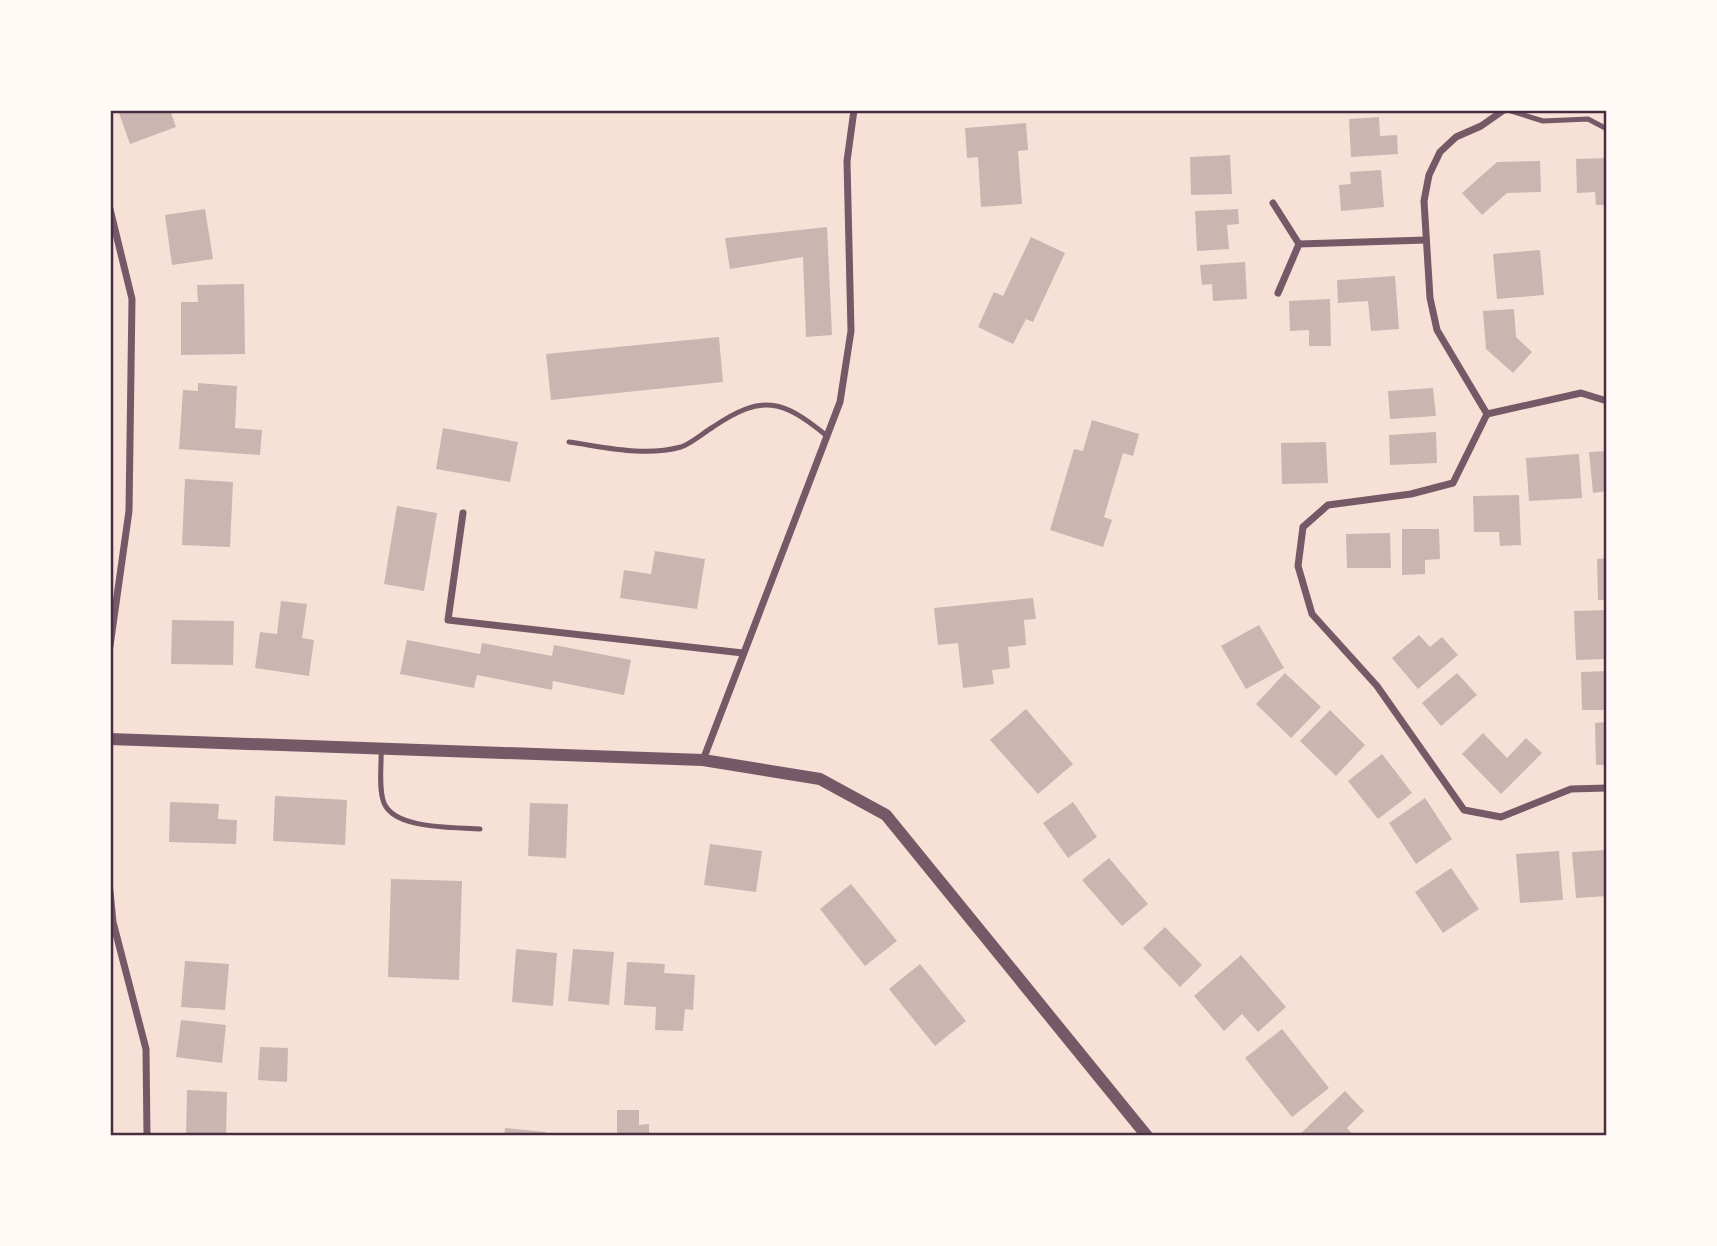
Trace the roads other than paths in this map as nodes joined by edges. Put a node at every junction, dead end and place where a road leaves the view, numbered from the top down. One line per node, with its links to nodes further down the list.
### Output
1 (854, 110): 11 (street)
2 (1506, 110): 3 (lane); 6 (street)
3 (1607, 129)
4 (1273, 203): 7 (street)
5 (110, 209): 14 (street)
6 (1426, 240): 7 (street); 10 (street)
7 (1299, 244): 8 (street)
8 (1278, 293)
9 (1607, 401): 10 (street)
10 (1487, 414): 19 (street)
11 (827, 436): 12 (lane); 15 (street)
12 (569, 442)
13 (463, 513): 15 (street)
14 (110, 646)
15 (743, 653): 18 (street)
16 (110, 738): 17 (street)
17 (381, 748): 18 (street); 20 (lane)
18 (703, 760): 23 (street)
19 (1607, 788)
20 (480, 829)
21 (110, 891): 22 (street)
22 (147, 1136)
23 (1147, 1136)

